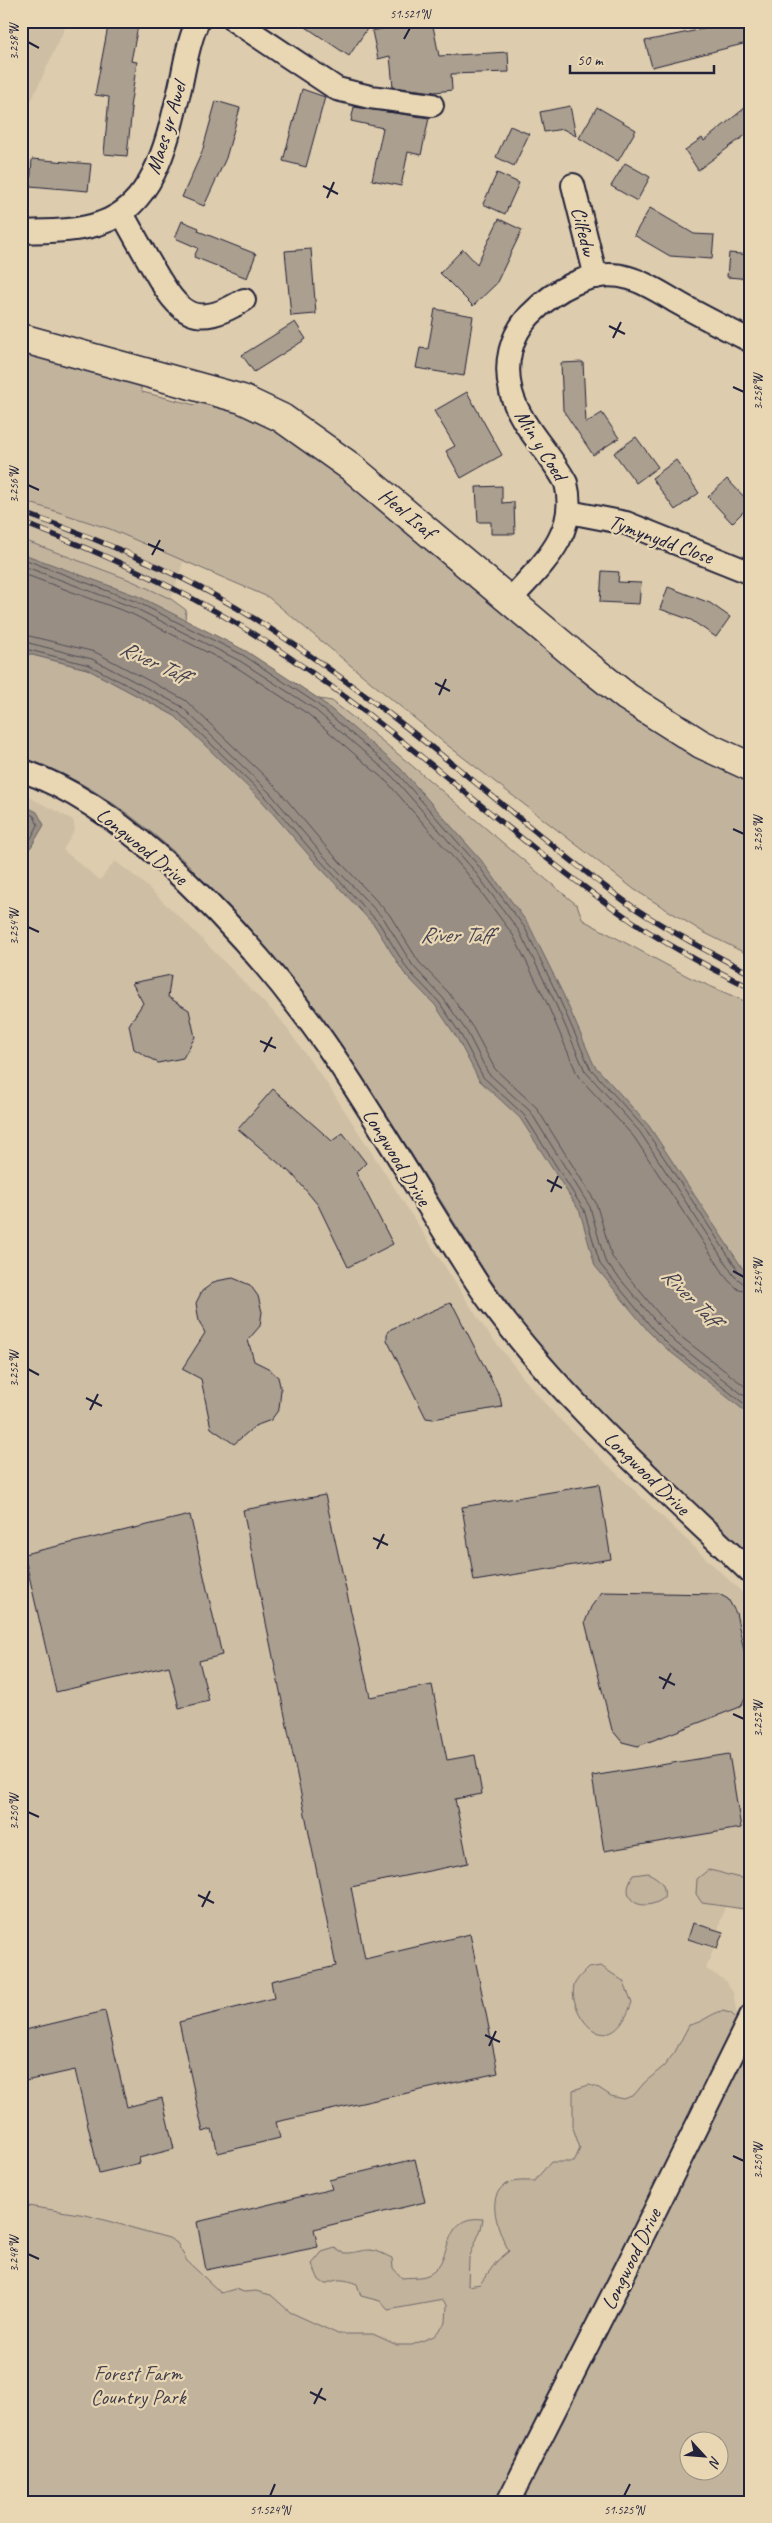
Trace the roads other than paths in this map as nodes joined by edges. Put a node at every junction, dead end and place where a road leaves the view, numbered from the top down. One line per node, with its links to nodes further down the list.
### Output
1 (198, 21): 5 (street, Maes yr Awel)
2 (235, 21): 3 (street)
3 (432, 105)
4 (573, 185): 7 (street, Cilfedw)
5 (122, 213): 6 (street, Maes yr Awel); 8 (street)
6 (21, 232)
7 (596, 277): 10 (street, Min y Coed); 11 (street, Min y Coed)
8 (244, 300)
9 (21, 338): 13 (main road, Heol Isaf)
10 (751, 341)
11 (569, 512): 12 (street, Tymynydd Close); 13 (street, Min y Coed)
12 (751, 573)
13 (510, 600): 14 (main road, Heol Isaf)
14 (751, 768)
15 (21, 770): 16 (street, Longwood Drive)
16 (751, 1573)
17 (751, 2016): 18 (street, Longwood Drive)
18 (508, 2502)

